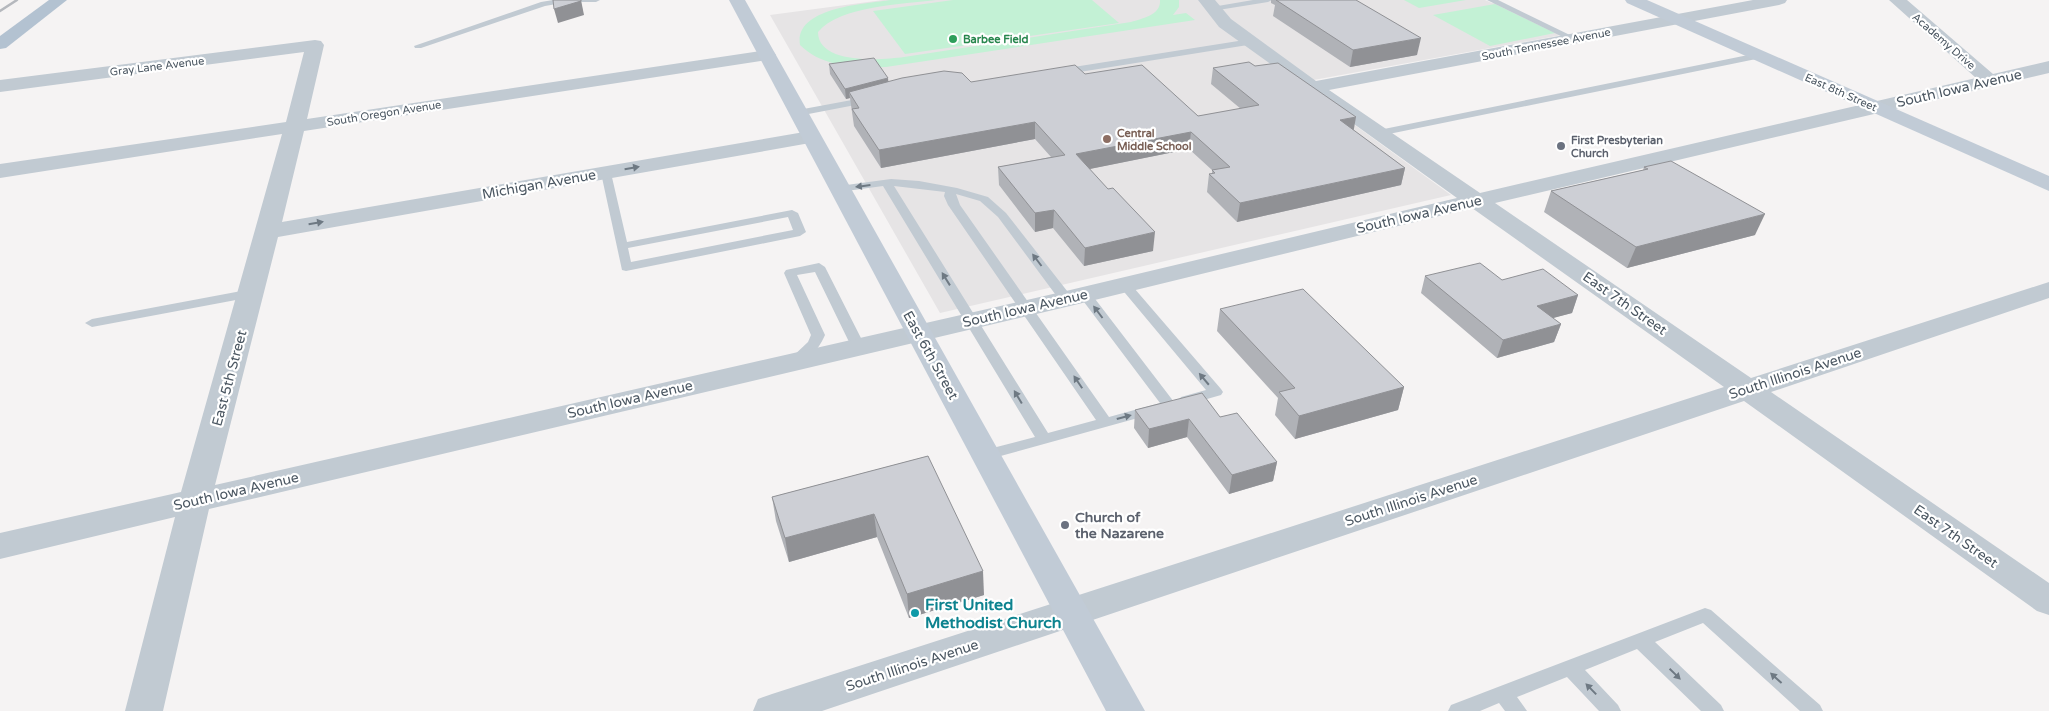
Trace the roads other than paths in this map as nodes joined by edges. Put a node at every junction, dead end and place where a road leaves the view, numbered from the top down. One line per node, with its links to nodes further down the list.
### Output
1 (59, 0): 13 (main road)
2 (596, 0): 15 (lane)
3 (737, 0): 16 (street, East 6th Street)
4 (1268, 0): 9 (lane)
5 (1491, 0): 11 (lane)
6 (1632, 0): 10 (street, East 8th Street)
7 (1779, 0): 10 (street, South Tennessee Avenue)
8 (1897, 0): 20 (street, Academy Drive)
9 (1209, 4): 12 (street, East 7th Street)
10 (1676, 20): 11 (street, South Tennessee Avenue); 17 (street, East 8th Street)
11 (1574, 38): 22 (street, South Tennessee Avenue)
12 (1251, 42): 19 (lane); 22 (street, East 7th Street)
13 (0, 44)
14 (315, 45): 21 (street, Gray Lane Avenue); 26 (street, East 5th Street)
15 (418, 46)
16 (767, 55): 25 (street, East 6th Street); 26 (street, South Oregon Avenue)
17 (1758, 56): 24 (street, East 8th Street); 27 (lane)
18 (2049, 67): 20 (street, South Iowa Avenue)
19 (1055, 73)
20 (1990, 81): 24 (street, South Iowa Avenue)
21 (0, 86)
22 (1312, 88): 27 (street, East 7th Street)
23 (881, 96): 25 (lane)
24 (1876, 108): 32 (street, East 8th Street); 35 (street, South Iowa Avenue)
25 (798, 113): 28 (street, East 6th Street)
26 (294, 126): 29 (street, South Oregon Avenue); 36 (street, East 5th Street)
27 (1379, 133): 35 (street, East 7th Street)
28 (810, 137): 30 (street, Michigan Avenue, one-way to 28); 33 (street, East 6th Street)
29 (0, 171)
30 (606, 173): 36 (street, Michigan Avenue, one-way to 30); 37 (lane)
31 (887, 183): 33 (lane, one-way to 33); 34 (lane); 43 (lane, one-way to 31)
32 (2049, 184)
33 (839, 189): 45 (street, East 6th Street)
34 (951, 190): 41 (lane, one-way to 34); 42 (lane)
35 (1476, 201): 38 (street, South Iowa Avenue); 48 (street, East 7th Street)
36 (268, 232): 40 (street, East 5th Street)
37 (622, 246): 37 (lane)
38 (1124, 284): 41 (street, South Iowa Avenue); 49 (lane, one-way to 38)
39 (2049, 290): 48 (street, South Illinois Avenue)
40 (252, 293): 44 (lane); 53 (street, East 5th Street)
41 (1075, 296): 42 (street, South Iowa Avenue); 49 (lane, one-way to 41)
42 (1027, 308): 43 (street, South Iowa Avenue); 50 (lane, one-way to 42)
43 (972, 320): 45 (street, South Iowa Avenue); 51 (lane, one-way to 43)
44 (92, 323)
45 (919, 332): 46 (street, South Iowa Avenue); 52 (street, East 6th Street)
46 (858, 346): 47 (street, South Iowa Avenue); 47 (lane)
47 (796, 360): 53 (street, South Iowa Avenue)
48 (1747, 389): 55 (street, East 7th Street); 56 (street, South Illinois Avenue)
49 (1169, 405): 50 (lane, one-way to 49)
50 (1105, 422): 51 (lane)
51 (1044, 439): 52 (lane)
52 (986, 455): 56 (street, East 6th Street)
53 (195, 501): 54 (street, South Iowa Avenue); 60 (street, East 5th Street)
54 (0, 546)
55 (2049, 601)
56 (1072, 612): 61 (street, South Illinois Avenue); 62 (street, East 6th Street)
57 (1640, 640): 58 (lane); 66 (lane, one-way to 66); 67 (lane, one-way to 57)
58 (1570, 667): 59 (lane); 65 (lane, one-way to 58)
59 (1503, 694): 63 (lane); 64 (lane)
60 (144, 711)
61 (772, 711)
62 (1126, 711)
63 (1458, 711)
64 (1518, 711)
65 (1611, 711)
66 (1714, 711)
67 (1813, 711)

